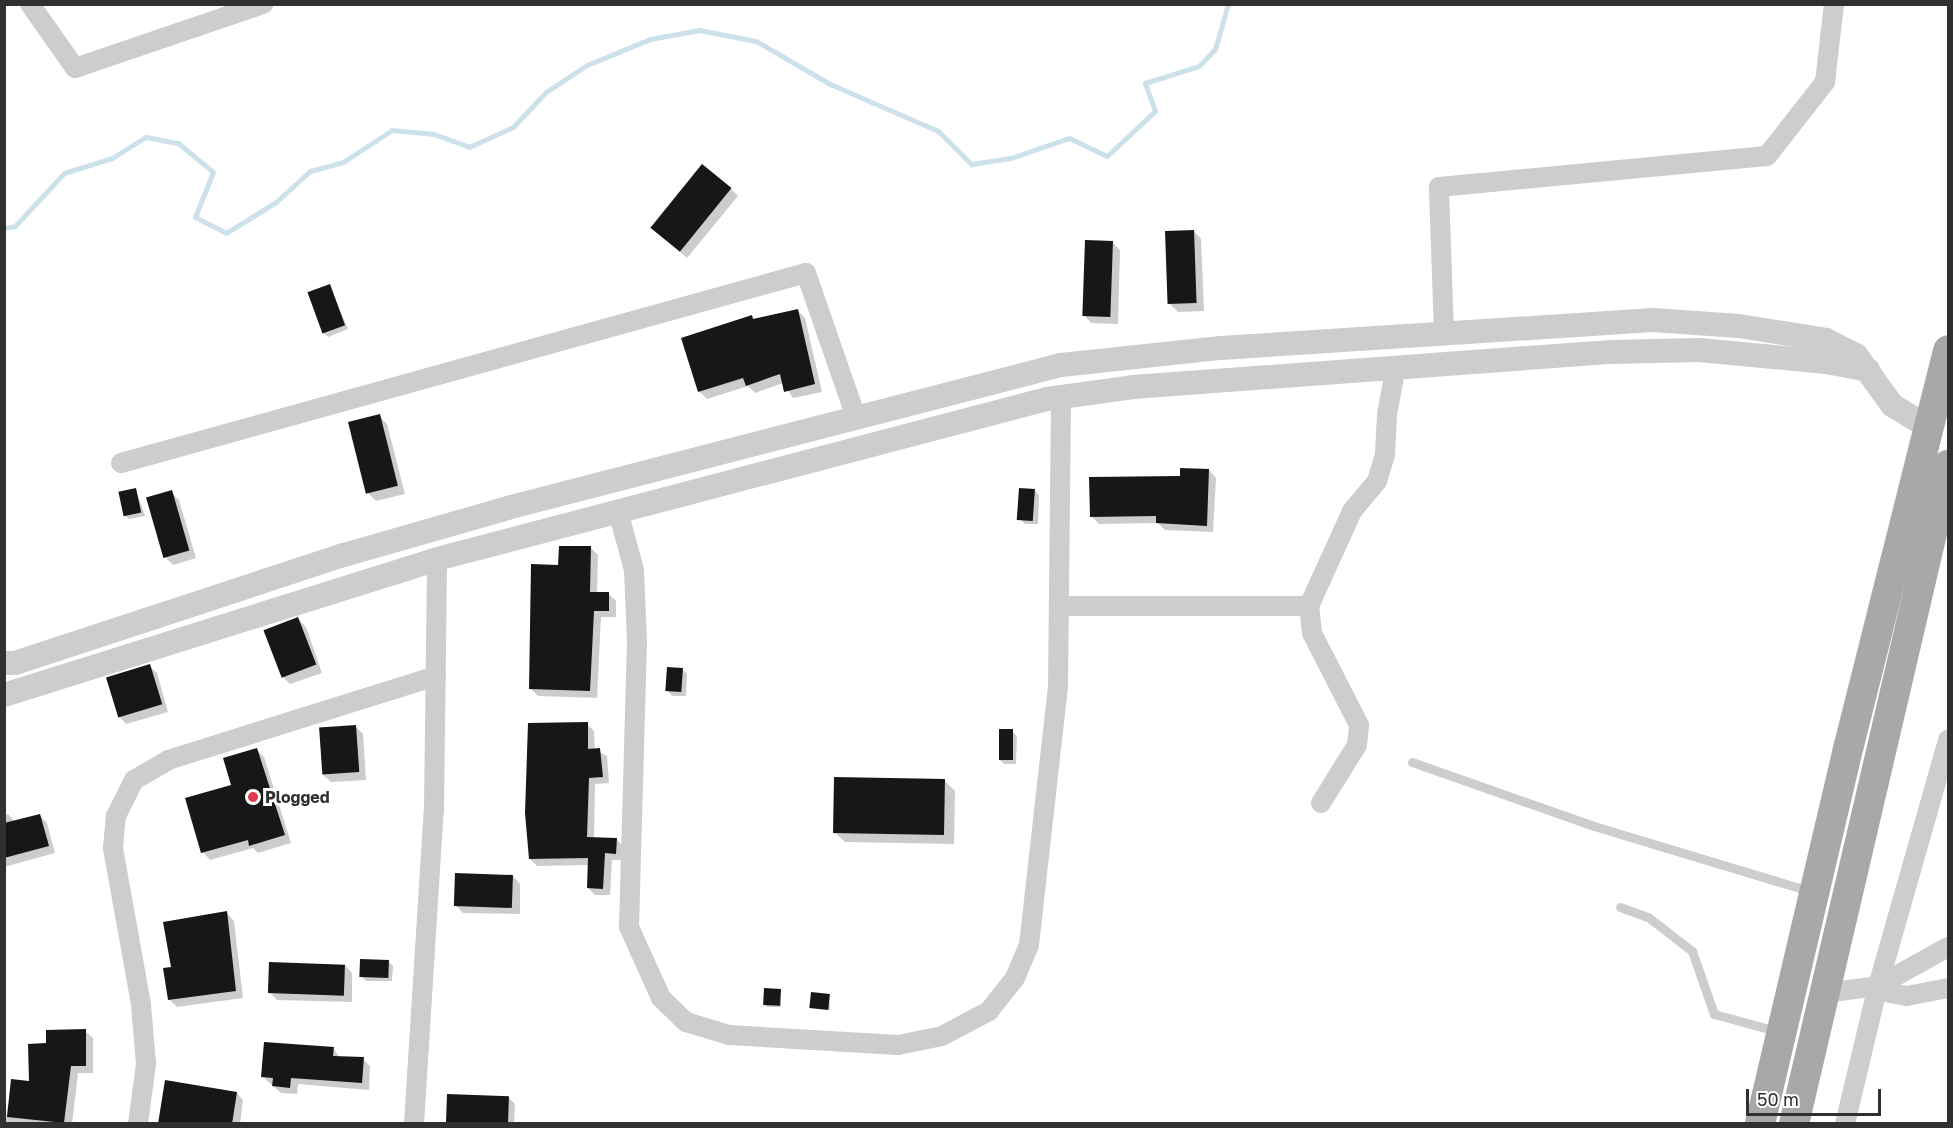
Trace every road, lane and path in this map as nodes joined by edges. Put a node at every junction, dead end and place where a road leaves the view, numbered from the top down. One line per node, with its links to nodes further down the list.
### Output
1 (30, 4): 2 (street)
2 (263, 4)
3 (1834, 4): 4 (street)
4 (1444, 333): 7 (street); 9 (street)
5 (1948, 350): 10 (main road)
6 (1396, 367): 7 (street); 8 (street); 16 (street)
7 (1870, 370): 10 (street)
8 (1060, 397): 13 (street); 15 (street)
9 (856, 417): 11 (street); 17 (street)
10 (1928, 427): 23 (main road)
11 (121, 463)
12 (1948, 465): 28 (main road)
13 (618, 511): 14 (street); 15 (street)
14 (437, 559): 18 (street); 19 (street)
15 (1059, 606): 16 (street)
16 (1309, 606): 22 (street)
17 (4, 663)
18 (436, 676): 30 (street); 31 (street)
19 (4, 695)
20 (1948, 740): 26 (street)
21 (1412, 762): 23 (lane)
22 (1321, 803)
23 (1814, 893): 29 (main road)
24 (1620, 907): 29 (lane)
25 (1948, 947): 26 (street)
26 (1878, 986): 27 (street); 28 (street); 34 (street)
27 (1948, 988)
28 (1824, 993): 33 (main road)
29 (1782, 1033): 32 (main road)
30 (138, 1124)
31 (414, 1124)
32 (1760, 1124)
33 (1794, 1124)
34 (1845, 1124)

